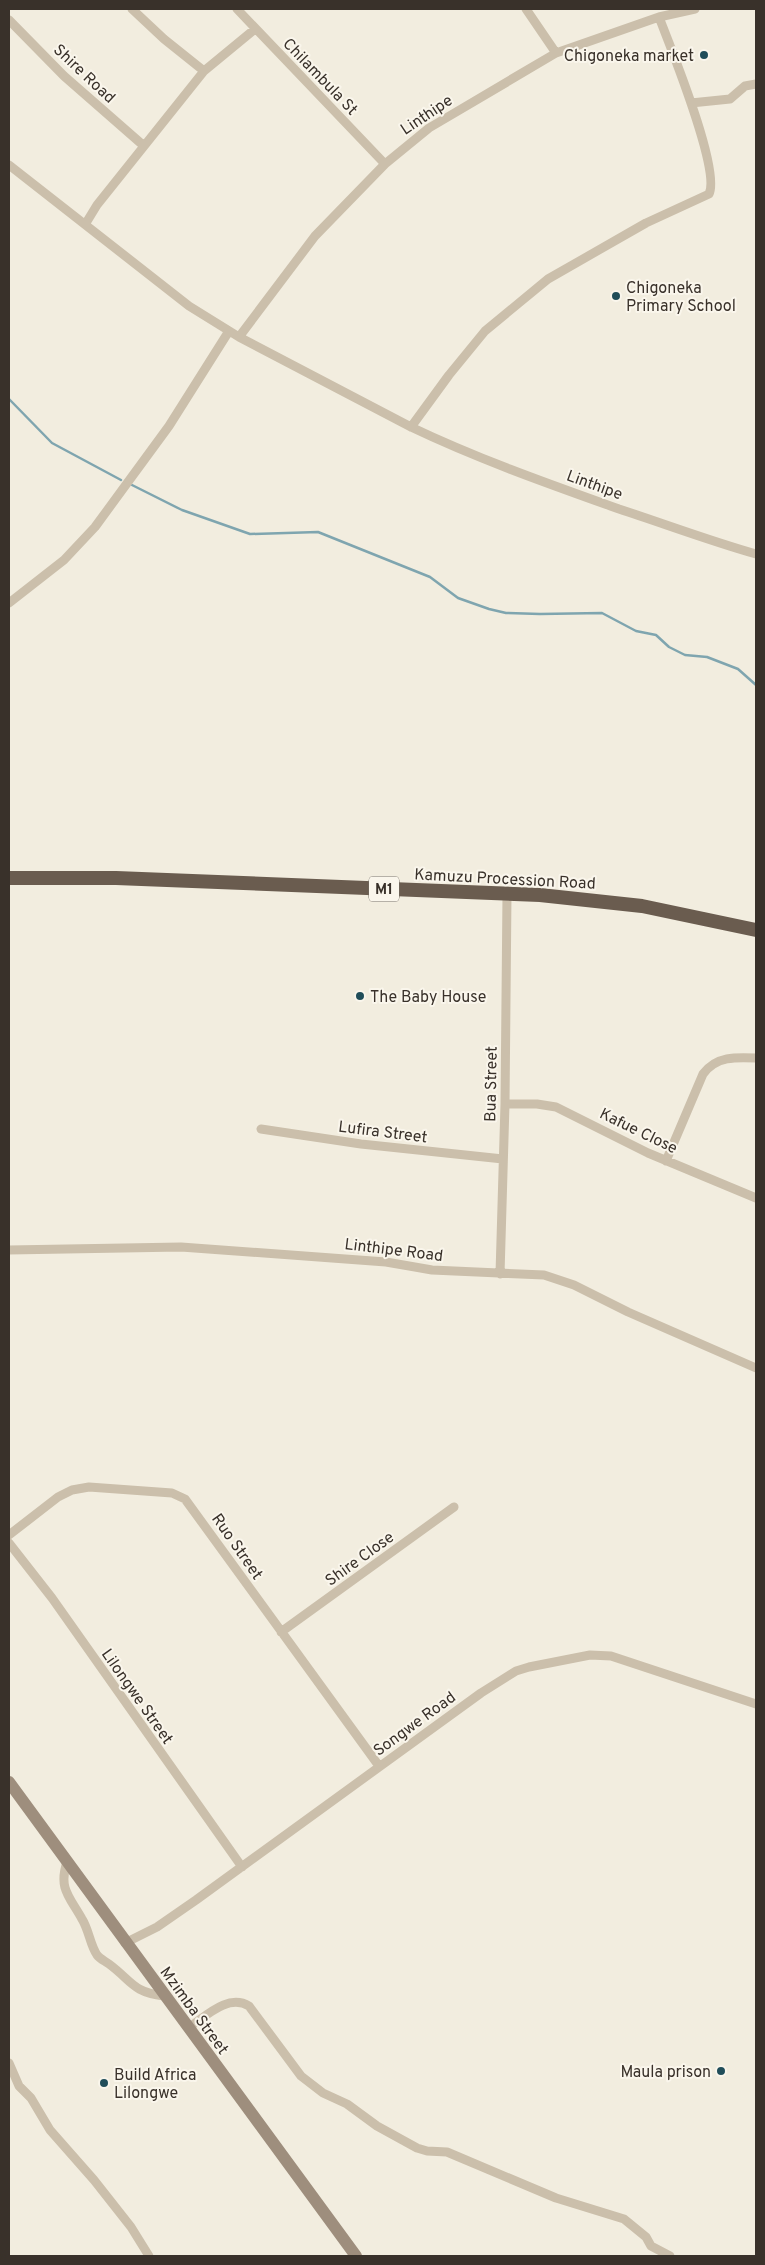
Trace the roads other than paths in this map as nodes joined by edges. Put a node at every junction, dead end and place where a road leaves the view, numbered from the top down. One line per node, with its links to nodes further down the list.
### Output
1 (132, 9): 9 (street)
2 (237, 9): 7 (street, Chilambula St)
3 (526, 9): 8 (street)
4 (696, 9): 5 (street, Linthipe)
5 (659, 17): 8 (street, Linthipe); 11 (street)
6 (9, 20): 12 (street, Shire Road)
7 (255, 29): 9 (street); 14 (street, Chilambula St)
8 (556, 53): 14 (street, Linthipe)
9 (204, 71): 12 (street)
10 (756, 84): 11 (street)
11 (691, 104): 18 (street)
12 (144, 146): 15 (street)
13 (9, 164): 15 (street, Linthipe)
14 (385, 164): 17 (street, Linthipe)
15 (86, 223): 16 (street, Linthipe)
16 (229, 331): 17 (street, Linthipe); 20 (street)
17 (240, 337): 18 (street, Linthipe)
18 (411, 427): 19 (street, Linthipe)
19 (756, 554)
20 (9, 602)
21 (9, 878): 22 (highway, Kamuzu Procession Road / M1)
22 (507, 894): 23 (highway, Kamuzu Procession Road / M1); 25 (street, Bua Street)
23 (756, 930)
24 (756, 1058): 28 (street)
25 (505, 1104): 27 (street, Bua Street); 28 (street, Kafue Close)
26 (261, 1128): 27 (street, Lufira Street)
27 (503, 1159): 31 (street, Bua Street)
28 (666, 1161): 29 (street, Kafue Close)
29 (756, 1198)
30 (9, 1250): 31 (street, Linthipe Road)
31 (500, 1274): 32 (street, Linthipe Road)
32 (756, 1368)
33 (454, 1507): 36 (street, Shire Close)
34 (9, 1535): 36 (street, Ruo Street)
35 (9, 1543): 41 (street, Lilongwe Street)
36 (281, 1632): 38 (street, Ruo Street)
37 (756, 1704): 38 (street, Songwe Road)
38 (379, 1766): 41 (street, Songwe Road)
39 (9, 1782): 40 (main road, Mzimba Street)
40 (67, 1862): 42 (main road, Mzimba Street); 43 (street)
41 (242, 1867): 42 (street, Songwe Road)
42 (125, 1943): 43 (main road, Mzimba Street)
43 (164, 1996): 44 (main road, Mzimba Street)
44 (188, 2028): 47 (main road, Mzimba Street); 48 (street)
45 (9, 2063): 46 (street)
46 (149, 2256)
47 (356, 2256)
48 (670, 2256)

